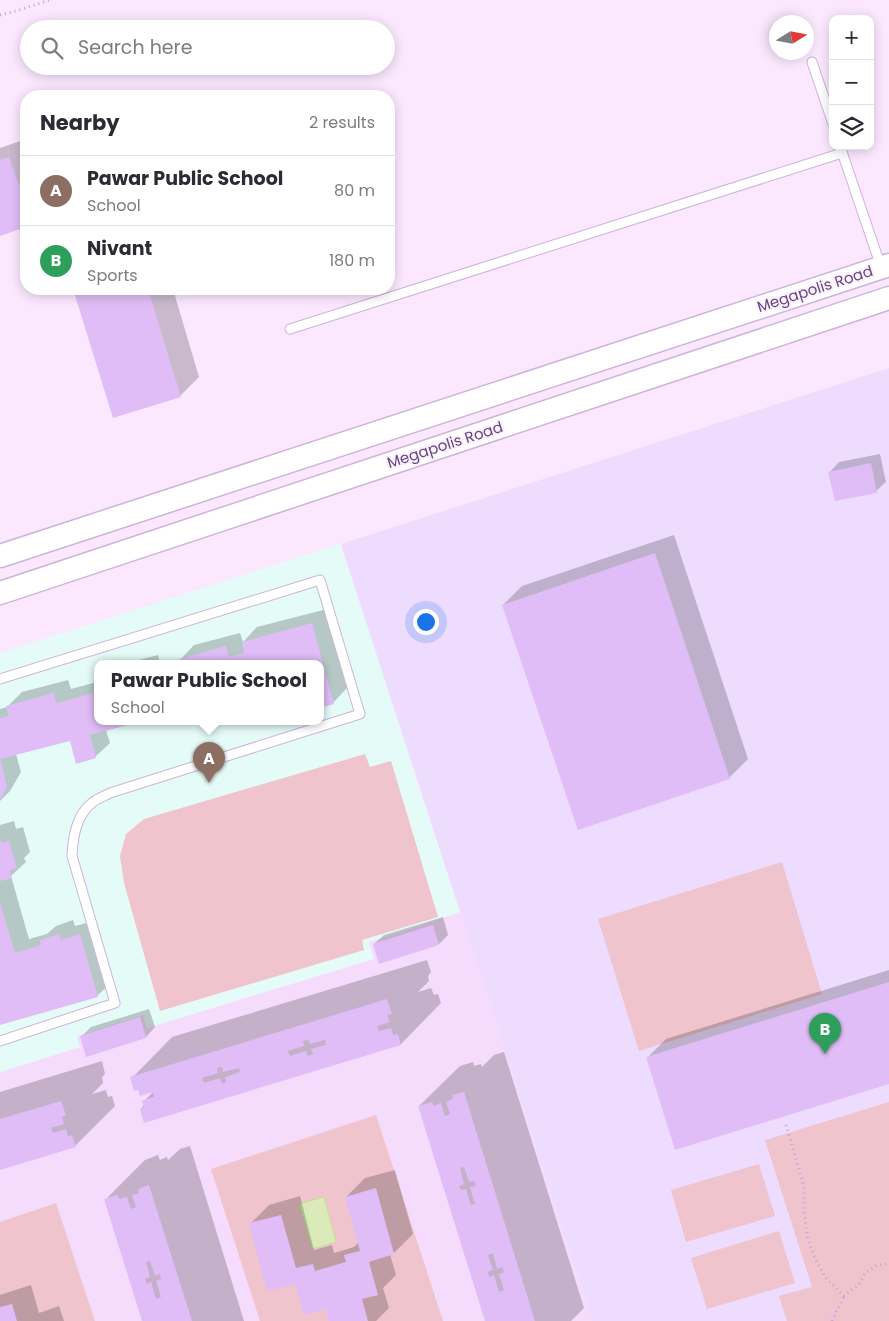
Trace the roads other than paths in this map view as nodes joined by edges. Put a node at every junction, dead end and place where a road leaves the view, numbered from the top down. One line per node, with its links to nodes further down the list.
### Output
1 (812, 62): 2 (lane)
2 (829, 112)
3 (838, 150): 7 (lane)
4 (841, 150): 5 (lane)
5 (885, 266): 8 (street, Megapolis Road)
6 (889, 298): 9 (street, Megapolis Road)
7 (290, 330)
8 (0, 556)
9 (0, 593)
10 (0, 679): 11 (lane)
11 (0, 1040)

